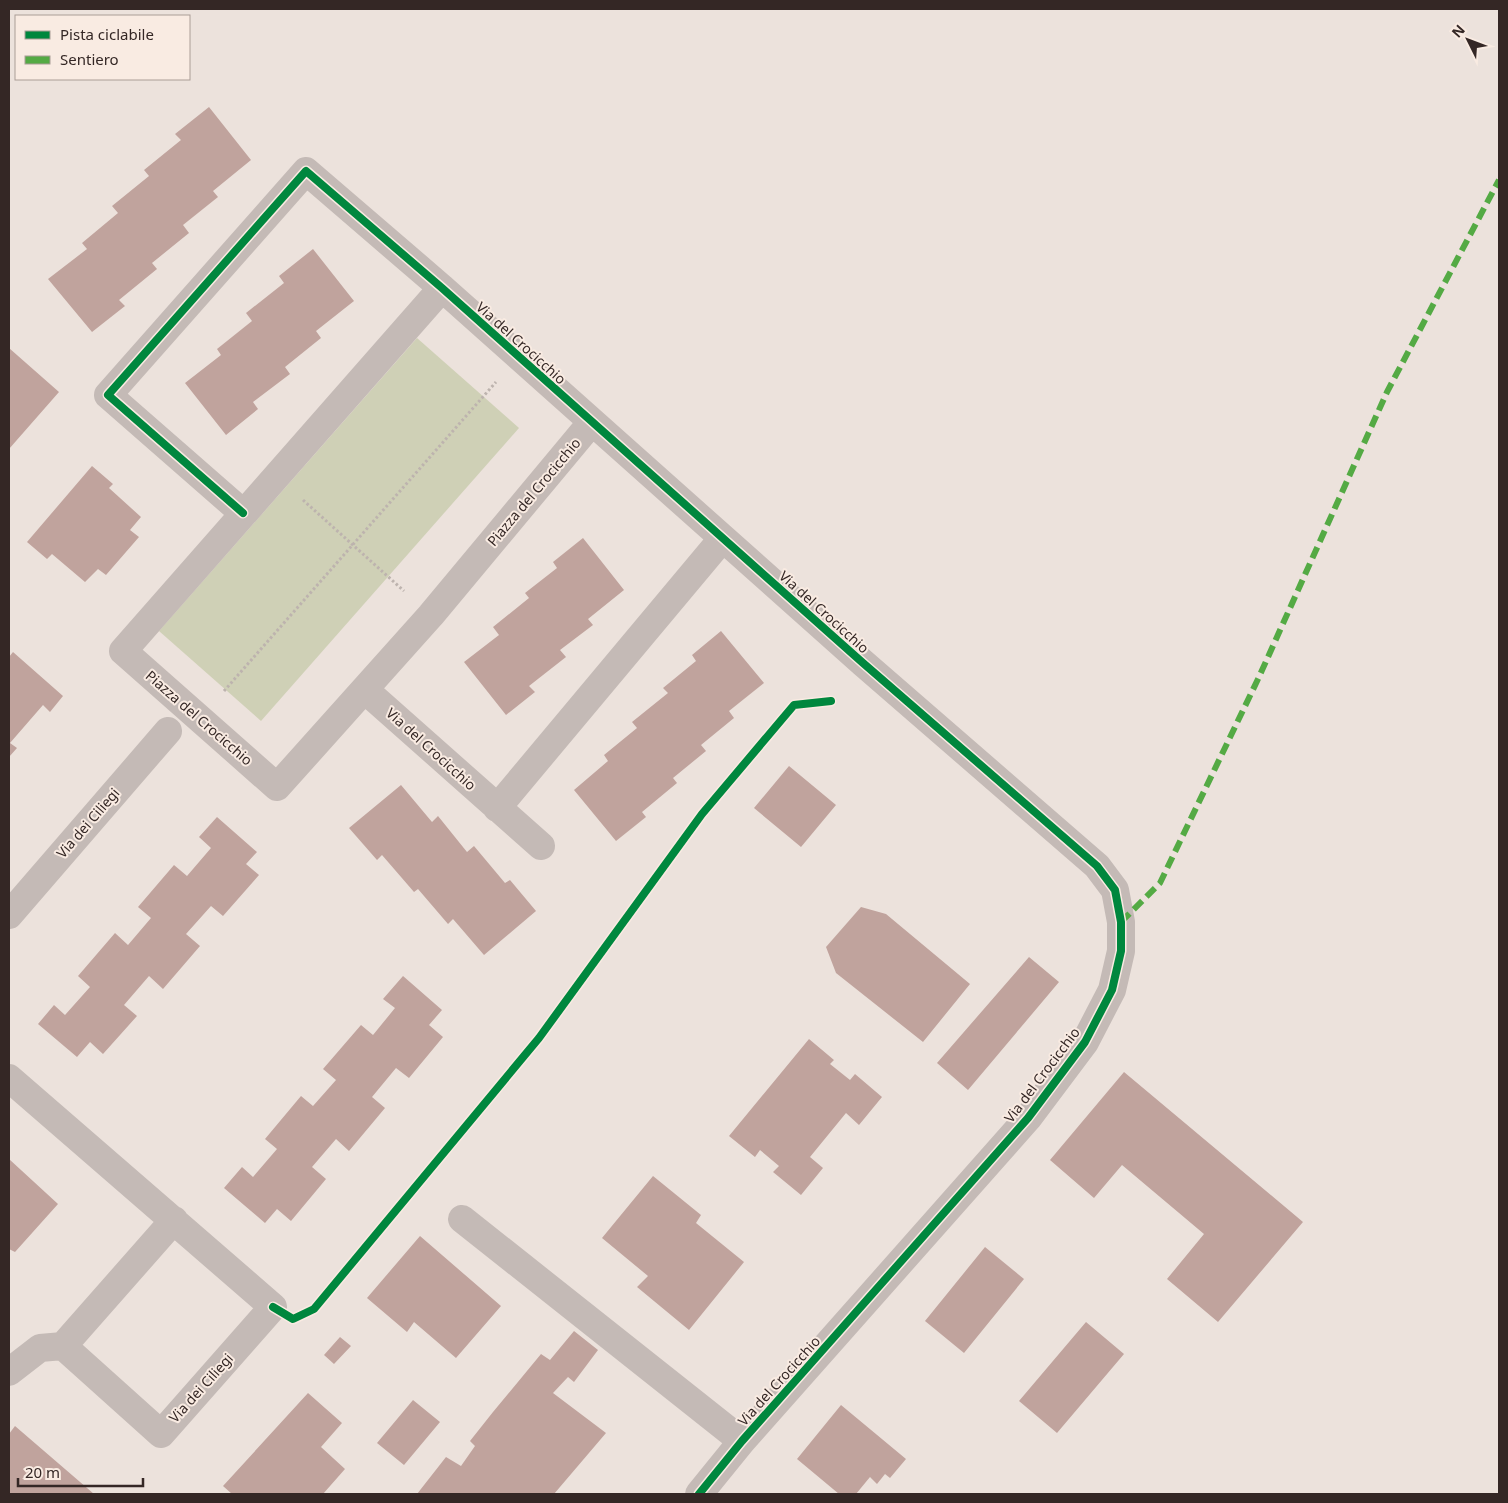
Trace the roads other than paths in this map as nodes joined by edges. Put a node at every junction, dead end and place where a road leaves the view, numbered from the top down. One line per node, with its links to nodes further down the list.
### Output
1 (442, 288): 2 (street, Via del Crocicchio); 3 (street, Piazza del Crocicchio); 3 (street, Via del Crocicchio)
2 (591, 424): 4 (street, Via del Crocicchio); 5 (street, Piazza del Crocicchio)
3 (243, 513): 5 (street, Piazza del Crocicchio)
4 (722, 539): 7 (street); 15 (street, Via del Crocicchio)
5 (365, 690): 7 (street, Via del Crocicchio)
6 (168, 730): 9 (street, Via dei Ciliegi)
7 (498, 808): 8 (street, Via del Crocicchio)
8 (542, 846)
9 (9, 915)
10 (9, 1078): 12 (street, Via dei Ciliegi)
11 (462, 1219): 15 (street)
12 (174, 1220): 13 (street); 13 (street, Via dei Ciliegi)
13 (63, 1346): 14 (street)
14 (9, 1372)
15 (742, 1441): 16 (street, Via del Crocicchio)
16 (699, 1494)

